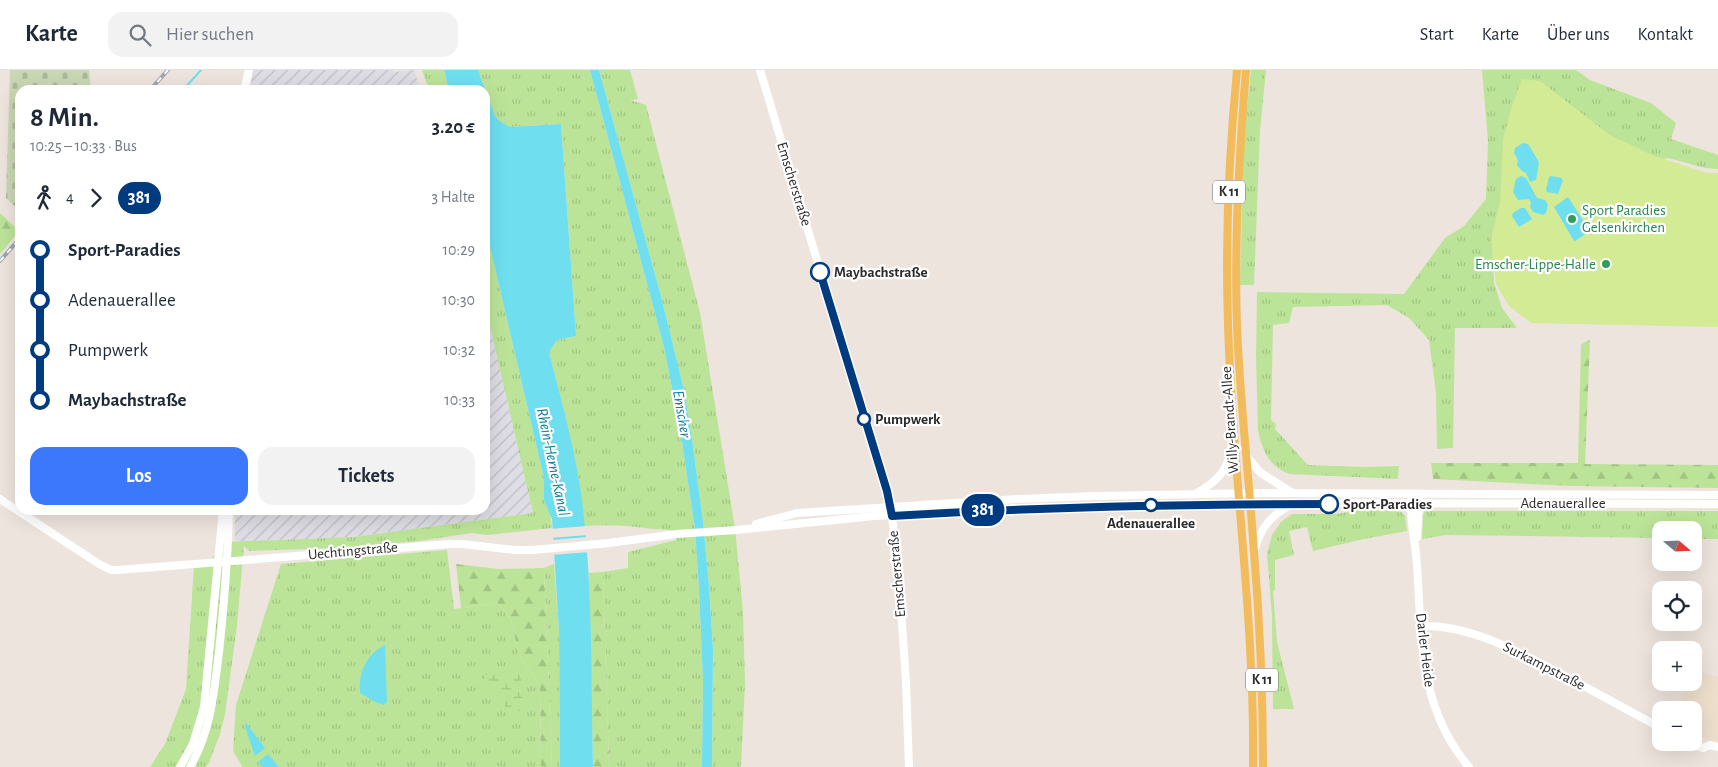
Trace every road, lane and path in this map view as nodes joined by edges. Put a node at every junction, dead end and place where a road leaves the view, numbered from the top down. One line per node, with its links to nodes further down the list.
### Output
1 (249, 70): 5 (main road)
2 (760, 70): 20 (main road, Emscherstraße)
3 (1237, 70): 6 (main road, Willy-Brandt-Allee / K 11)
4 (1246, 70): 7 (main road, Willy-Brandt-Allee / K 11)
5 (245, 85)
6 (1235, 443): 8 (main road, Willy-Brandt-Allee / K 11); 11 (main road)
7 (1246, 456): 9 (main road, Willy-Brandt-Allee / K 11); 10 (main road)
8 (1239, 493): 9 (main road, Adenauerallee); 11 (main road, Adenauerallee); 15 (main road, Willy-Brandt-Allee / K 11)
9 (1249, 493): 10 (main road, Adenauerallee); 16 (main road, Willy-Brandt-Allee / K 11)
10 (1293, 493): 12 (main road, Adenauerallee)
11 (1195, 494): 20 (main road, Adenauerallee)
12 (1415, 494): 13 (main road, Adenauerallee); 18 (main road, Darler Heide)
13 (1718, 495)
14 (0, 499): 21 (main road, Uechtingstraße)
15 (1239, 503): 16 (main road, Adenauerallee); 25 (main road, Adenauerallee); 37 (main road, Willy-Brandt-Allee / K 11)
16 (1250, 503): 17 (main road, Adenauerallee); 27 (main road, Willy-Brandt-Allee / K 11)
17 (1293, 504): 18 (main road, Adenauerallee); 27 (main road)
18 (1414, 504): 19 (main road, Adenauerallee); 30 (main road, Darler Heide)
19 (1718, 504)
20 (891, 507): 25 (main road, Emscherstraße); 26 (main road, Adenauerallee)
21 (15, 509)
22 (24, 515): 29 (main road, Uechtingstraße)
23 (223, 515): 29 (main road)
24 (229, 515): 28 (main road)
25 (892, 516): 26 (main road, Adenauerallee); 36 (main road, Emscherstraße)
26 (721, 530): 28 (main road, Uechtingstraße)
27 (1254, 552): 38 (main road, Willy-Brandt-Allee / K 11)
28 (227, 561): 29 (main road, Uechtingstraße); 35 (main road)
29 (218, 562): 34 (main road)
30 (1420, 626): 31 (main road, Surkampstraße); 39 (main road, Darler Heide)
31 (1652, 723)
32 (1718, 747): 33 (main road)
33 (1702, 748)
34 (180, 767)
35 (190, 767)
36 (909, 767)
37 (1253, 767)
38 (1263, 767)
39 (1469, 767)

